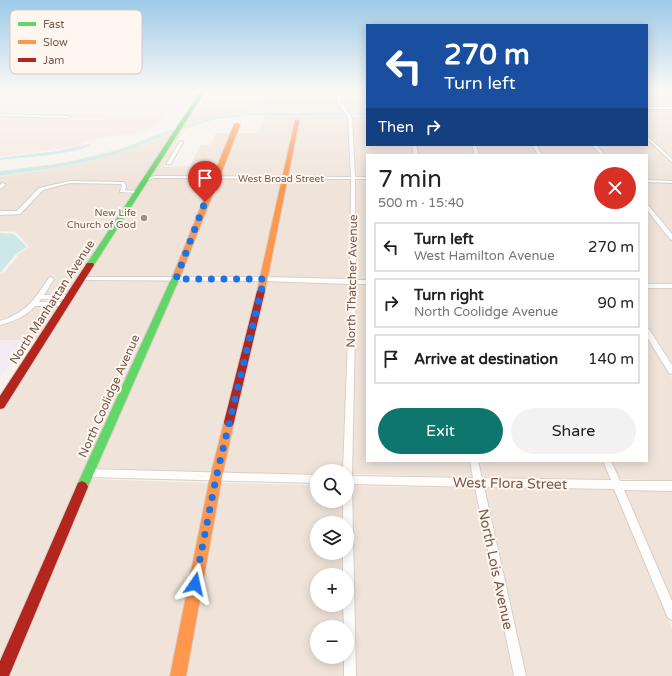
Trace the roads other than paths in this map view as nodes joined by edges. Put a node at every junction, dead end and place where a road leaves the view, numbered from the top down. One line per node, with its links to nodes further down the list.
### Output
1 (183, 123): 8 (street, North Manhattan Avenue)
2 (297, 123): 14 (street)
3 (350, 123): 15 (street, North Thatcher Avenue)
4 (237, 126): 13 (street, North Coolidge Avenue)
5 (648, 138): 11 (street)
6 (181, 142): 9 (street)
7 (595, 146): 10 (street)
8 (164, 152): 9 (street); 17 (street, North Manhattan Avenue)
9 (175, 152): 12 (street)
10 (602, 154)
11 (672, 161)
12 (169, 163)
13 (215, 178): 14 (street, West Broad Street); 17 (street, West Broad Street); 26 (street, North Coolidge Avenue)
14 (286, 178): 15 (street, West Broad Street); 27 (street)
15 (353, 178): 16 (street, West Broad Street); 28 (street, North Thatcher Avenue)
16 (366, 178)
17 (147, 179): 20 (street, North Manhattan Avenue)
18 (648, 181): 19 (street)
19 (672, 182)
20 (137, 192): 22 (street); 25 (street, North Manhattan Avenue)
21 (648, 208): 23 (street)
22 (0, 213)
23 (672, 238)
24 (51, 279): 32 (street)
25 (82, 279): 26 (street); 33 (street, North Manhattan Avenue)
26 (176, 279): 27 (street); 42 (street, North Coolidge Avenue)
27 (264, 279): 28 (street); 43 (street)
28 (353, 281): 29 (street); 41 (street, North Thatcher Avenue)
29 (366, 282)
30 (648, 286): 31 (street)
31 (672, 286)
32 (39, 297): 33 (street); 34 (street)
33 (68, 301): 34 (street); 38 (street, North Manhattan Avenue)
34 (34, 304): 35 (street)
35 (0, 323)
36 (648, 333): 37 (street)
37 (672, 372)
38 (0, 405)
39 (474, 462): 46 (street, North Lois Avenue)
40 (607, 462): 47 (street)
41 (347, 464)
42 (88, 473): 43 (street); 51 (street, North Coolidge Avenue)
43 (216, 478): 44 (street); 52 (street)
44 (310, 479)
45 (354, 480): 46 (street, West Flora Street)
46 (478, 483): 47 (street, West Flora Street); 54 (street, North Lois Avenue)
47 (617, 484): 48 (street, West Flora Street); 50 (street)
48 (672, 486)
49 (347, 508): 53 (street)
50 (672, 614)
51 (1, 676)
52 (178, 676)
53 (350, 676)
54 (520, 676)

